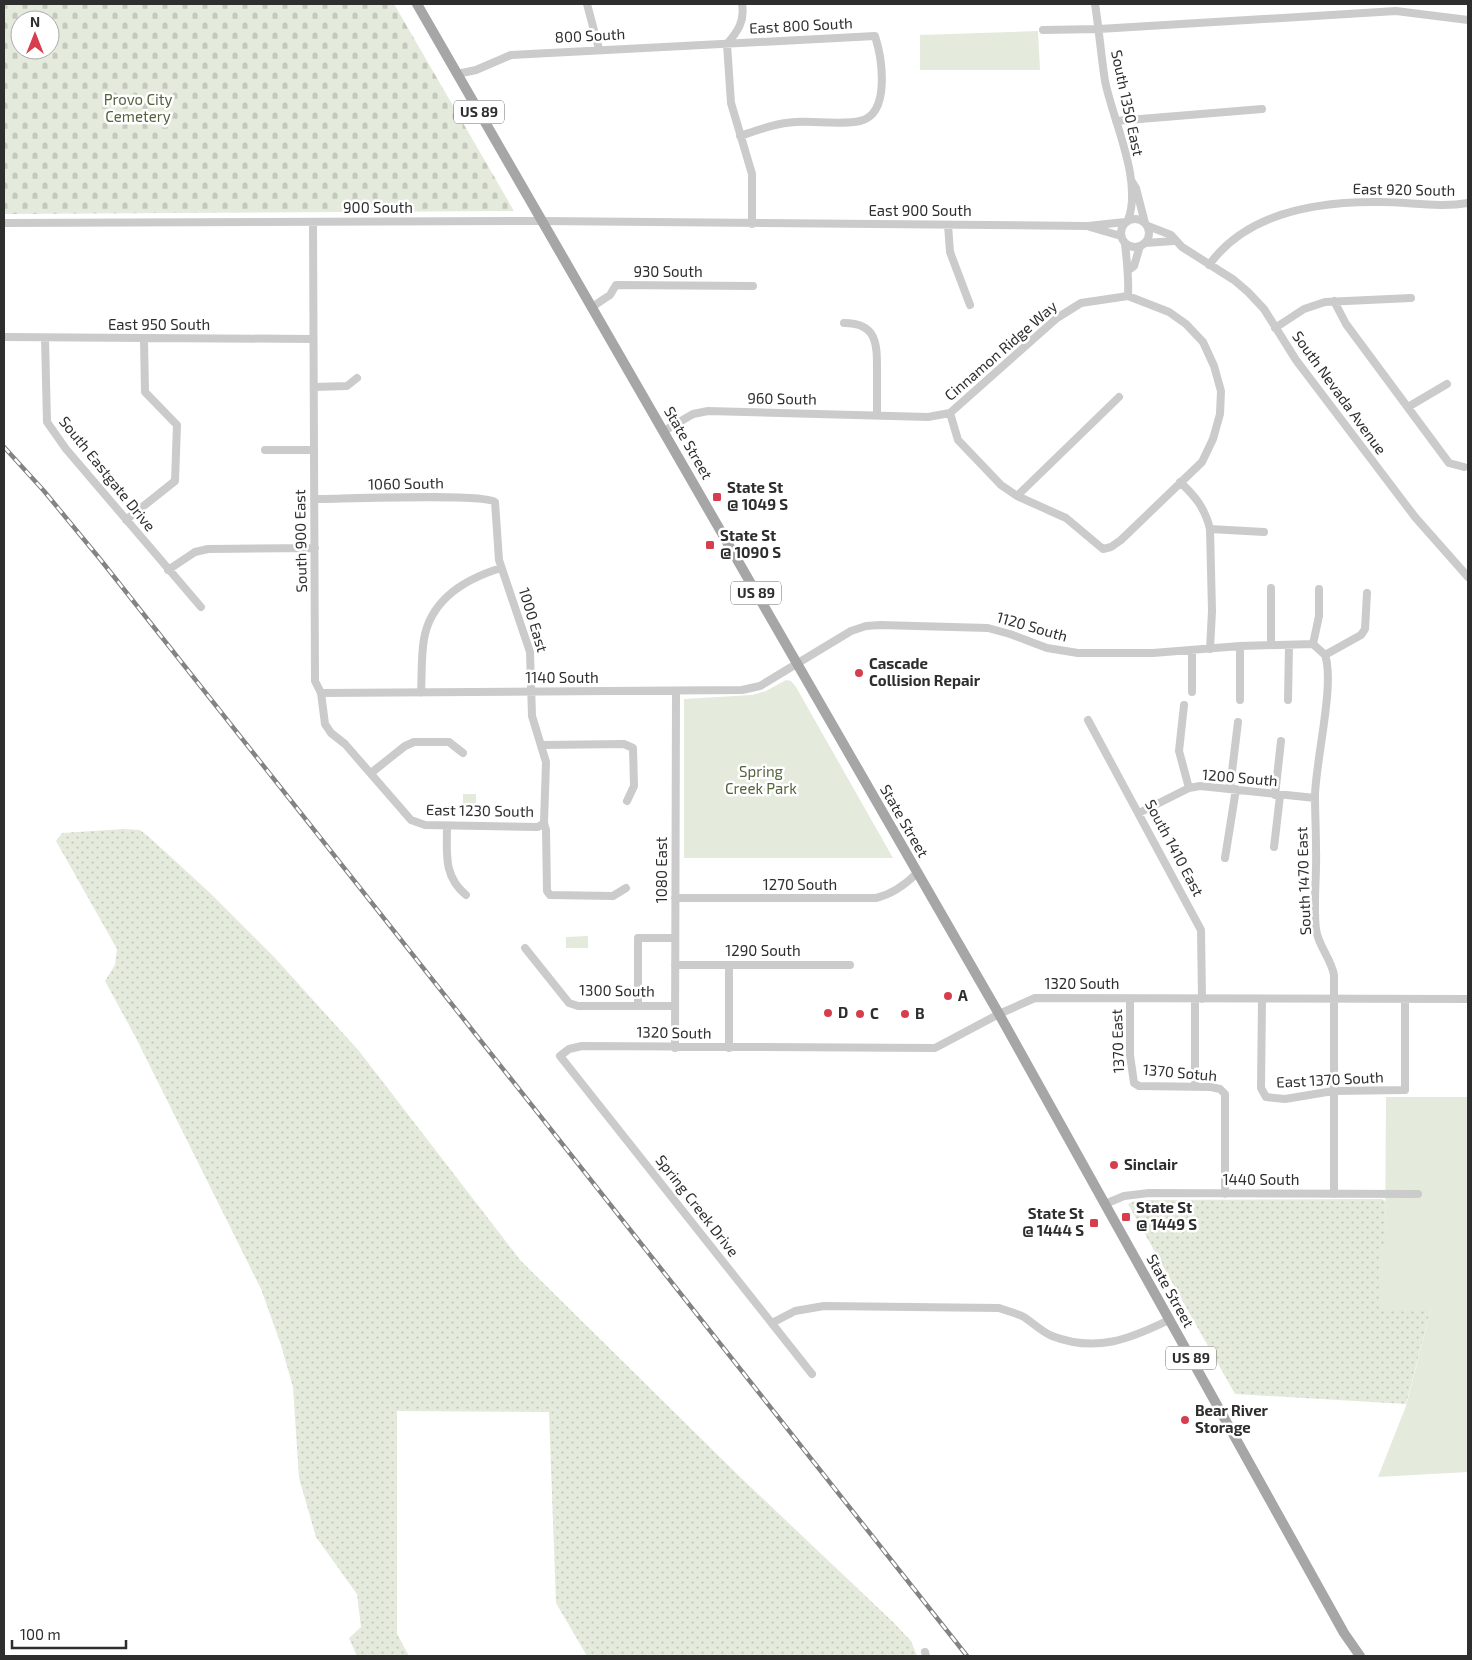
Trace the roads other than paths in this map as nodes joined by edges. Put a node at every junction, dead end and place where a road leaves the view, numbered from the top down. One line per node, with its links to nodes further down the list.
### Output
1 (417, 4): 11 (main road, State Street / US 89)
2 (587, 4): 10 (street)
3 (1095, 4): 8 (street, South 1350 East)
4 (743, 7): 9 (street)
5 (1397, 7): 6 (street); 8 (street)
6 (1468, 20)
7 (1043, 30): 8 (street)
8 (1098, 30): 13 (street, South 1350 East)
9 (727, 44): 10 (street, 800 South); 14 (street); 14 (street, East 800 South)
10 (599, 49): 11 (street, 800 South)
11 (457, 74): 17 (main road, State Street / US 89)
12 (1262, 110): 13 (street)
13 (1116, 121): 15 (street, South 1350 East)
14 (740, 136): 21 (street)
15 (1130, 178): 18 (street, South 1350 East); 22 (street, South 1350 East)
16 (1468, 203): 29 (street, East 920 South)
17 (541, 221): 19 (street, 900 South); 21 (street, 900 South); 36 (main road, State Street / US 89)
18 (1126, 221): 22 (street); 24 (street, East 900 South); 25 (street)
19 (313, 222): 20 (street, 900 South); 42 (street, South 900 East)
20 (4, 223)
21 (752, 224): 23 (street, East 900 South)
22 (1147, 224): 26 (street, South Nevada Avenue); 28 (street)
23 (948, 225): 24 (street, East 900 South); 35 (street)
24 (1088, 226): 25 (street, East 900 South)
25 (1121, 236): 27 (street)
26 (1174, 241): 28 (street); 29 (street, South Nevada Avenue)
27 (1125, 244): 28 (street); 30 (street)
28 (1143, 244): 30 (street)
29 (1210, 265): 38 (street, South Nevada Avenue)
30 (1130, 269): 32 (street)
31 (753, 286): 36 (street, 930 South)
32 (1128, 296): 48 (street, Cinnamon Ridge Way); 54 (street)
33 (1411, 298): 34 (street)
34 (1334, 301): 38 (street); 47 (street)
35 (970, 305)
36 (592, 307): 50 (main road, State Street / US 89)
37 (844, 324): 49 (street)
38 (1275, 328): 64 (street, South Nevada Avenue)
39 (4, 337): 40 (street, East 950 South)
40 (45, 338): 41 (street, East 950 South); 58 (street, South Eastgate Drive)
41 (144, 339): 42 (street, East 950 South); 58 (street)
42 (313, 339): 45 (street, South 900 East)
43 (357, 378): 45 (street)
44 (1447, 384): 47 (street)
45 (314, 387): 52 (street, South 900 East)
46 (1118, 397): 55 (street)
47 (1408, 407): 53 (street)
48 (950, 414): 49 (street, 960 South); 55 (street)
49 (877, 415): 50 (street, 960 South)
50 (664, 431): 76 (main road, State Street / US 89)
51 (265, 450): 52 (street)
52 (314, 450): 56 (street, South 900 East)
53 (1464, 468)
54 (1180, 482): 55 (street); 59 (street)
55 (1017, 496)
56 (314, 499): 57 (street, 1060 South); 61 (street, South 900 East)
57 (497, 504): 62 (street, 1000 East)
58 (126, 520): 63 (street, South Eastgate Drive)
59 (1210, 529): 60 (street); 73 (street)
60 (1264, 532)
61 (315, 548): 63 (street); 80 (street, South 900 East)
62 (501, 568): 77 (street, 1000 East); 81 (street)
63 (168, 570): 68 (street, South Eastgate Drive)
64 (1468, 577)
65 (1272, 588): 69 (street)
66 (1319, 589): 70 (street)
67 (1367, 592): 75 (street)
68 (201, 607)
69 (1271, 644): 71 (street, 1120 South); 72 (street, 1120 South)
70 (1313, 644): 71 (street, 1120 South); 75 (street)
71 (1289, 645): 83 (street)
72 (1240, 646): 73 (street, 1120 South); 82 (street)
73 (1210, 649): 74 (street, 1120 South)
74 (1192, 651): 76 (street, 1120 South); 79 (street)
75 (1325, 655): 94 (street, South 1470 East)
76 (797, 664): 78 (street, 1140 South); 102 (main road, State Street / US 89)
77 (532, 692): 78 (street, 1140 South); 81 (street, 1140 South); 88 (street, 1000 East)
78 (676, 692): 105 (street, 1080 East)
79 (1192, 692)
80 (321, 693): 81 (street, 1140 South); 90 (street, South 900 East)
81 (421, 693)
82 (1240, 700)
83 (1288, 700)
84 (1184, 705): 91 (street)
85 (1088, 720): 96 (street, South 1410 East)
86 (1238, 722): 92 (street)
87 (1282, 741): 93 (street)
88 (542, 746): 95 (street); 98 (street, 1000 East)
89 (463, 753): 90 (street)
90 (371, 773): 97 (street, South 900 East)
91 (1189, 788): 92 (street, 1200 South); 96 (street, 1200 South)
92 (1233, 789): 93 (street, 1200 South); 101 (street)
93 (1277, 795): 94 (street, 1200 South); 100 (street)
94 (1315, 798): 114 (street, South 1470 East)
95 (627, 801)
96 (1139, 813): 112 (street, South 1410 East)
97 (415, 822): 99 (street, East 1230 South)
98 (544, 823): 99 (street, East 1230 South); 103 (street, 1000 East)
99 (447, 826): 104 (street)
100 (1274, 847)
101 (1225, 858)
102 (917, 873): 105 (street, 1270 South); 119 (main road, State Street / US 89)
103 (626, 888)
104 (466, 895)
105 (675, 898): 106 (street, 1080 East)
106 (675, 938): 108 (street, 1080 East); 117 (street)
107 (525, 948): 117 (street, 1300 South)
108 (675, 965): 109 (street, 1290 South); 118 (street, 1080 East)
109 (729, 965): 110 (street, 1290 South); 121 (street)
110 (850, 965)
111 (1130, 998): 112 (street, 1320 South); 119 (street, 1320 South); 123 (street, 1370 East)
112 (1198, 999): 113 (street, 1320 South); 124 (street, South 1410 East)
113 (1262, 999): 114 (street, 1320 South); 125 (street, East 1370 South)
114 (1333, 999): 115 (street, 1320 South); 125 (street, South 1470 East)
115 (1405, 999): 116 (street, 1320 South); 125 (street, East 1370 South)
116 (1468, 999)
117 (638, 1006): 118 (street, 1300 South)
118 (675, 1006): 120 (street, 1080 East)
119 (999, 1014): 121 (street, 1320 South); 129 (main road, State Street / US 89)
120 (675, 1048): 121 (street, 1320 South); 122 (street, 1320 South)
121 (729, 1048)
122 (560, 1056): 131 (street, Spring Creek Drive)
123 (1134, 1083): 124 (street, 1370 Sotuh)
124 (1195, 1087): 126 (street, 1370 Sotuh)
125 (1333, 1091): 127 (street, South 1470 East)
126 (1225, 1194): 127 (street, 1440 South); 129 (street, 1440 South)
127 (1334, 1194): 128 (street, 1440 South)
128 (1418, 1194)
129 (1105, 1204): 130 (main road, State Street / US 89)
130 (1169, 1320): 131 (street); 133 (main road, State Street / US 89)
131 (772, 1323): 132 (street, Spring Creek Drive)
132 (812, 1374)
133 (1360, 1656)

